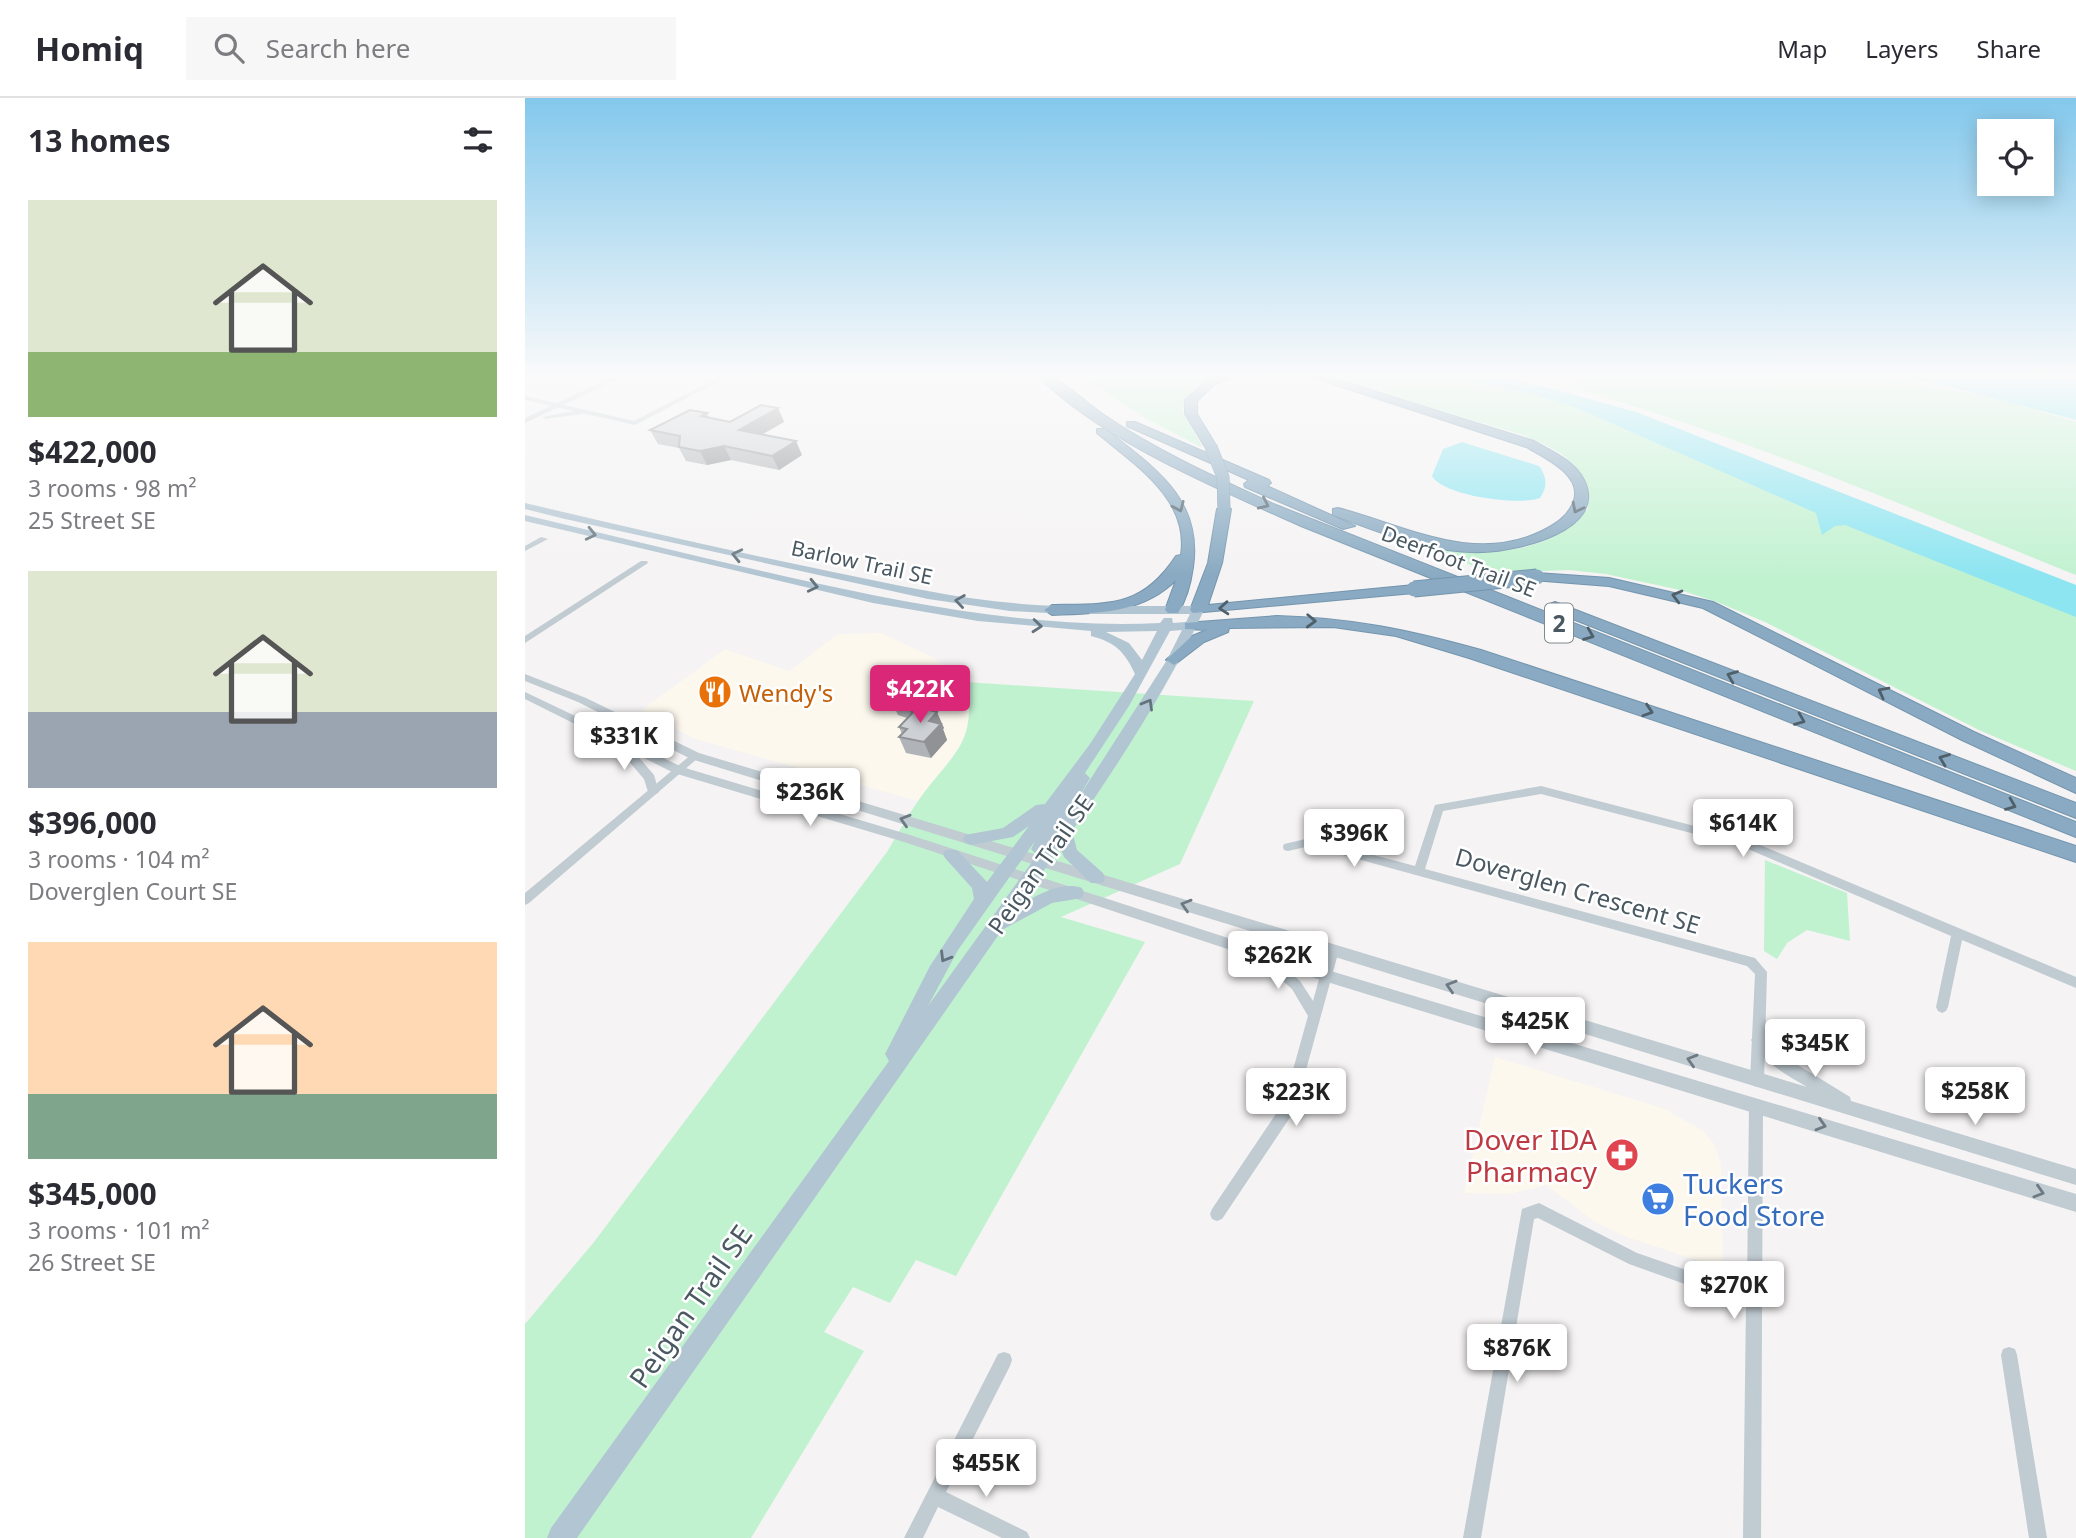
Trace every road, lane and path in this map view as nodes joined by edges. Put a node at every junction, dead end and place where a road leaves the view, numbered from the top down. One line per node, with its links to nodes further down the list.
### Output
1 (1112, 441): 9 (highway, one-way to 9)
2 (1140, 441): 37 (highway, Deerfoot Trail SE / 2, one-way to 37)
3 (1163, 441): 36 (highway, Deerfoot Trail SE / 2, one-way to 3)
4 (1170, 441): 6 (highway, one-way to 4)
5 (1207, 441): 17 (highway, bridge)
6 (1522, 441)
7 (525, 506): 15 (main road, Barlow Trail SE, one-way to 7)
8 (525, 518): 21 (main road, Barlow Trail SE, one-way to 21)
9 (1187, 531): 15 (highway); 16 (highway)
10 (544, 539): 11 (street)
11 (525, 550)
12 (644, 563): 22 (street)
13 (1537, 578): 14 (highway, bridge); 33 (highway, one-way to 13)
14 (1414, 589): 17 (highway, one-way to 17)
15 (1052, 610): 16 (main road, Barlow Trail SE)
16 (1173, 610): 17 (main road, Barlow Trail SE); 20 (main road, Peigan Trail SE)
17 (1198, 610): 19 (main road, Peigan Trail SE)
18 (1243, 622): 19 (highway); 23 (highway); 42 (highway, one-way to 42)
19 (1190, 626): 20 (main road, Barlow Trail SE); 23 (main road, Peigan Trail SE)
20 (1165, 628): 21 (main road, Barlow Trail SE); 24 (main road, Peigan Trail SE)
21 (1073, 629): 24 (main road)
22 (525, 640)
23 (1174, 660): 38 (main road, Peigan Trail SE, one-way to 23)
24 (1141, 673): 29 (main road, Peigan Trail SE)
25 (525, 677): 26 (street)
26 (562, 691): 28 (street); 31 (street)
27 (525, 695): 28 (street)
28 (544, 703): 30 (street)
29 (1100, 738): 35 (main road, Peigan Trail SE); 44 (main road)
30 (623, 744): 32 (street); 34 (street)
31 (695, 756): 32 (street); 39 (street, one-way to 31)
32 (678, 770): 34 (street); 41 (street)
33 (2076, 786)
34 (653, 792): 49 (street)
35 (1060, 793): 39 (main road); 43 (main road, Peigan Trail SE)
36 (2076, 811)
37 (2076, 830)
38 (1063, 831): 44 (main road, Peigan Trail SE); 47 (main road)
39 (971, 839): 43 (street)
40 (1289, 848): 45 (street)
41 (951, 854): 46 (street); 50 (main road)
42 (2076, 854)
43 (1015, 855): 44 (street); 46 (main road, Peigan Trail SE)
44 (1034, 867): 46 (street); 47 (street); 48 (street); 51 (main road, Peigan Trail SE)
45 (1420, 869): 52 (street, Doverglen Crescent SE); 59 (street, Doverglen Crescent SE)
46 (1005, 870): 50 (main road, Peigan Trail SE)
47 (1097, 878): 53 (street, one-way to 47)
48 (1076, 893): 51 (main road); 54 (street)
49 (525, 900)
50 (983, 900): 62 (main road, Peigan Trail SE, one-way to 62)
51 (994, 928): 62 (main road, Peigan Trail SE)
52 (1958, 932): 56 (street, Doverglen Crescent SE); 57 (street)
53 (1333, 950): 55 (street); 60 (street, one-way to 53)
54 (1260, 954): 55 (street); 58 (street)
55 (1324, 975): 58 (street); 61 (street)
56 (2076, 983)
57 (1942, 1007)
58 (1314, 1014): 66 (street)
59 (1759, 1040): 60 (street, Doverglen Crescent SE); 63 (street)
60 (1757, 1081): 61 (street); 63 (street)
61 (1756, 1105): 65 (street, one-way to 65); 67 (street)
62 (867, 1109): 71 (main road, Peigan Trail SE)
63 (1863, 1113): 64 (street)
64 (2076, 1177)
65 (2076, 1203)
66 (1217, 1214)
67 (1753, 1301): 74 (street); 75 (street)
68 (2009, 1354): 76 (street)
69 (1004, 1360): 70 (street)
70 (935, 1496): 72 (street); 73 (street)
71 (561, 1538)
72 (913, 1538)
73 (1021, 1538)
74 (1472, 1538)
75 (1752, 1538)
76 (2038, 1538)

